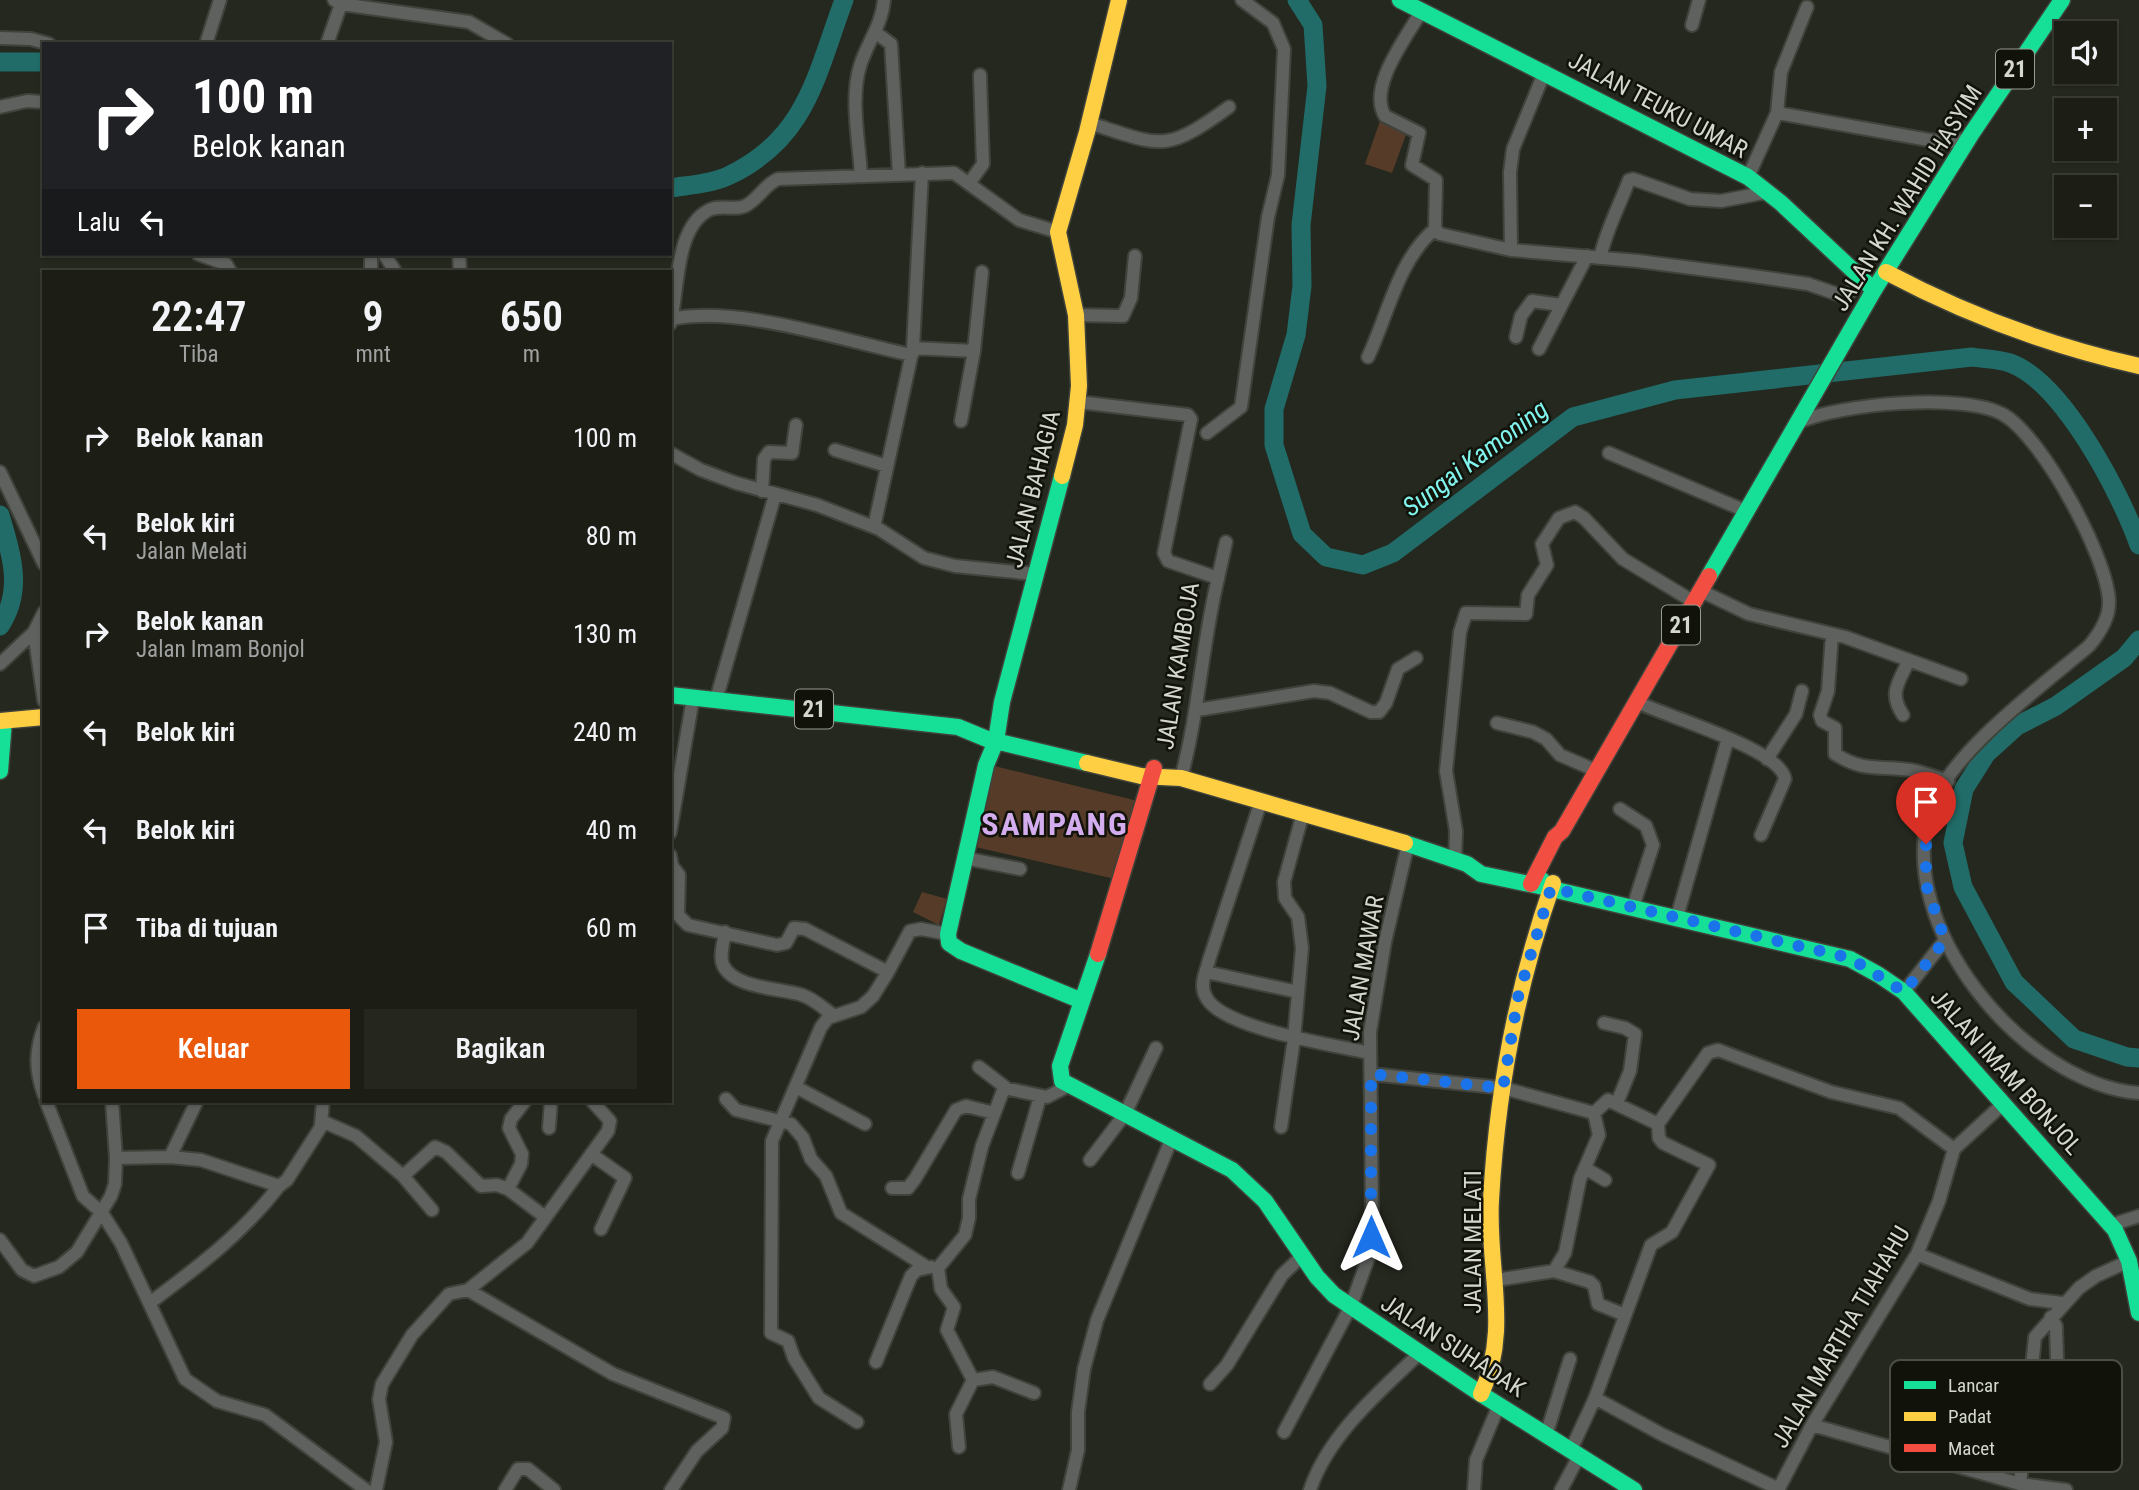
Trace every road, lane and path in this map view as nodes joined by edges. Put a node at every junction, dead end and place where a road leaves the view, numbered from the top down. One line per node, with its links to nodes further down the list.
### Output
1 (220, 0): 15 (street)
2 (884, 0): 12 (street)
3 (1119, 0): 24 (main road, JALAN BAHAGIA)
4 (1242, 0): 60 (street)
5 (1401, 0): 10 (main road, JALAN TEUKU UMAR)
6 (1699, 0): 11 (street)
7 (2062, 0): 25 (main road, JALAN KH. WAHID HASYIM / 21)
8 (337, 2): 16 (street); 17 (street)
9 (1807, 8): 23 (street)
10 (1422, 10): 18 (main road, JALAN TEUKU UMAR); 34 (street)
11 (1692, 25)
12 (875, 32): 29 (street); 30 (street)
13 (0, 38): 14 (street)
14 (42, 42)
15 (207, 42)
16 (327, 42)
17 (504, 42)
18 (1545, 71): 31 (main road, JALAN TEUKU UMAR); 36 (street)
19 (980, 75): 32 (street)
20 (42, 102): 21 (street)
21 (0, 107)
22 (1229, 107): 24 (street)
23 (1777, 113): 26 (street); 31 (street)
24 (1089, 123): 35 (main road, JALAN BAHAGIA)
25 (1969, 139): 26 (street); 27 (main road, JALAN KH. WAHID HASYIM / 21)
26 (1947, 143): 27 (street)
27 (1953, 165): 44 (main road, JALAN KH. WAHID HASYIM / 21)
28 (922, 173): 30 (street); 32 (street); 52 (street)
29 (861, 175): 30 (street); 37 (street)
30 (899, 175)
31 (1748, 177): 33 (main road, JALAN TEUKU UMAR)
32 (970, 182): 35 (street)
33 (1768, 192): 41 (street); 45 (main road, JALAN TEUKU UMAR)
34 (1435, 229): 36 (street); 54 (street)
35 (1058, 232): 48 (main road, JALAN BAHAGIA)
36 (1511, 250): 40 (street)
37 (676, 251): 47 (street)
38 (204, 256): 42 (street)
39 (1135, 256): 48 (street)
40 (1587, 256): 41 (street); 46 (street)
41 (1600, 258): 45 (street)
42 (229, 270)
43 (982, 272): 53 (street)
44 (1886, 272): 45 (main road, JALAN KH. WAHID HASYIM / 21); 55 (main road)
45 (1870, 285): 58 (main road, JALAN KH. WAHID HASYIM / 21)
46 (1561, 306): 50 (street); 51 (street)
47 (672, 307)
48 (1076, 315): 56 (main road, JALAN BAHAGIA)
49 (672, 321): 52 (street)
50 (1516, 337)
51 (1539, 349)
52 (912, 351): 53 (street); 64 (street)
53 (974, 351): 57 (street)
54 (1367, 357)
55 (2139, 366)
56 (1078, 402): 72 (main road, JALAN BAHAGIA); 73 (street, JALAN KAMBOJA)
57 (961, 421)
58 (1797, 421): 68 (main road, 21); 99 (street)
59 (796, 425): 66 (street)
60 (1207, 433)
61 (835, 450): 64 (street)
62 (1609, 453): 68 (street)
63 (672, 454): 66 (street)
64 (887, 466): 69 (street)
65 (0, 472): 71 (street)
66 (762, 491): 67 (street)
67 (775, 495): 69 (street); 86 (street)
68 (1746, 511): 74 (main road, 21)
69 (876, 528): 72 (street)
70 (1226, 542): 73 (street)
71 (42, 560)
72 (1035, 574): 93 (main road, JALAN BAHAGIA)
73 (1218, 578): 88 (street, JALAN KAMBOJA)
74 (1697, 596): 77 (street); 87 (main road, 21); 107 (street)
75 (42, 616): 76 (street)
76 (34, 632): 80 (street); 82 (street)
77 (1832, 634): 79 (street); 99 (street)
78 (1416, 659): 88 (street)
79 (1909, 660): 81 (street); 89 (street)
80 (0, 664)
81 (1961, 679)
82 (42, 687)
83 (1802, 691): 95 (street)
84 (672, 695): 85 (main road, 21)
85 (693, 698): 86 (main road, 21); 102 (street)
86 (716, 701): 93 (main road, 21)
87 (1637, 702): 94 (street); 97 (main road, 21)
88 (1197, 710): 98 (street, JALAN KAMBOJA)
89 (1903, 715)
90 (42, 717): 91 (main road)
91 (2, 721): 96 (main road)
92 (1497, 723): 97 (street)
93 (993, 734): 98 (main road, 21); 106 (main road, JALAN BAHAGIA)
94 (1728, 738): 95 (street); 112 (street)
95 (1767, 759): 104 (street)
96 (0, 771)
97 (1597, 772): 110 (main road, 21)
98 (1163, 774): 100 (main road, 21); 120 (main road)
99 (1948, 781): 115 (street)
100 (1261, 801): 103 (main road, 21); 117 (street)
101 (1620, 809): 111 (street)
102 (672, 811)
103 (1303, 813): 105 (main road, 21); 118 (street)
104 (1761, 835)
105 (1408, 844): 107 (main road, 21); 126 (street, JALAN MAWAR)
106 (964, 858): 109 (street); 114 (main road, JALAN BAHAGIA)
107 (1461, 862): 110 (main road, 21)
108 (672, 866): 113 (street)
109 (1020, 869)
110 (1545, 881): 111 (main road, JALAN IMAM BONJOL); 132 (main road, JALAN MELATI)
111 (1633, 907): 112 (main road, JALAN IMAM BONJOL)
112 (1677, 917): 119 (main road, JALAN IMAM BONJOL)
113 (725, 932): 116 (street); 121 (street)
114 (948, 934): 116 (street); 120 (main road)
115 (1945, 940): 119 (street); 134 (street)
116 (888, 972): 121 (street)
117 (1206, 972): 118 (street); 124 (street)
118 (1298, 992): 124 (street)
119 (1904, 992): 145 (main road, JALAN IMAM BONJOL)
120 (1082, 1001): 129 (main road)
121 (833, 1015): 130 (street)
122 (1604, 1023): 144 (street)
123 (42, 1032): 133 (street)
124 (1294, 1039): 126 (street); 153 (street)
125 (1156, 1048): 148 (street)
126 (1369, 1053): 128 (street, JALAN MAWAR)
127 (979, 1067): 131 (street)
128 (1371, 1074): 132 (street); 186 (street, JALAN MAWAR)
129 (1068, 1086): 135 (street); 148 (main road, JALAN SUHADAK)
130 (796, 1087): 149 (street); 151 (street)
131 (1005, 1087): 135 (street); 146 (street)
132 (1503, 1088): 147 (street); 182 (main road, JALAN MELATI)
133 (42, 1090)
134 (2139, 1093)
135 (1040, 1097): 162 (street)
136 (726, 1099): 149 (street)
137 (47, 1103): 169 (street)
138 (112, 1103): 159 (street)
139 (196, 1103): 158 (street)
140 (323, 1103): 150 (street)
141 (523, 1103): 167 (street)
142 (551, 1103): 154 (street)
143 (594, 1103): 157 (street)
144 (1617, 1103): 147 (street); 152 (street)
145 (2004, 1103): 156 (street); 172 (main road, JALAN IMAM BONJOL)
146 (994, 1113): 166 (street); 180 (street)
147 (1594, 1113): 161 (street)
148 (1125, 1114): 155 (main road, JALAN SUHADAK); 160 (street)
149 (783, 1120): 180 (street); 201 (street)
150 (321, 1124): 163 (street); 165 (street)
151 (865, 1124)
152 (1658, 1124): 156 (street); 188 (street)
153 (1281, 1127)
154 (549, 1129)
155 (1171, 1140): 177 (main road, JALAN SUHADAK); 218 (street)
156 (1954, 1149): 175 (street, JALAN MARTHA TIAHAHU)
157 (591, 1154): 171 (street); 173 (street)
158 (170, 1157): 159 (street); 165 (street)
159 (116, 1158): 169 (street)
160 (1090, 1160)
161 (1585, 1168): 164 (street); 181 (street)
162 (1018, 1172)
163 (403, 1176): 167 (street); 168 (street)
164 (1605, 1180)
165 (279, 1186): 184 (street)
166 (892, 1188)
167 (508, 1189): 171 (street)
168 (432, 1210)
169 (102, 1213): 176 (street); 184 (street)
170 (2139, 1216): 172 (street)
171 (545, 1217): 183 (street)
172 (2111, 1225): 178 (main road, JALAN IMAM BONJOL)
173 (601, 1229)
174 (0, 1240): 176 (street)
175 (1917, 1254): 185 (street); 202 (street, JALAN MARTHA TIAHAHU)
176 (11, 1255): 179 (street)
177 (1303, 1256): 186 (main road, JALAN SUHADAK); 196 (street)
178 (2129, 1261): 185 (street); 187 (main road, JALAN IMAM BONJOL)
179 (0, 1266)
180 (932, 1268): 194 (street); 195 (street)
181 (1554, 1271): 182 (street); 188 (street)
182 (1496, 1280): 198 (main road, JALAN MELATI)
183 (468, 1290): 214 (street); 217 (street)
184 (151, 1302): 213 (street)
185 (2062, 1303): 189 (street)
186 (1351, 1306): 190 (main road, JALAN SUHADAK); 203 (street, JALAN MAWAR)
187 (2139, 1312)
188 (1625, 1315): 199 (street)
189 (2051, 1317): 192 (street); 193 (street)
190 (1421, 1352): 198 (main road, JALAN SUHADAK); 211 (street)
191 (1570, 1359): 204 (street)
192 (2057, 1359)
193 (2032, 1360)
194 (876, 1362)
195 (973, 1380): 197 (street); 205 (street)
196 (1210, 1384)
197 (1034, 1393)
198 (1481, 1394): 200 (main road, JALAN SUHADAK)
199 (1595, 1398): 207 (street); 212 (street)
200 (1499, 1405): 204 (main road, JALAN SUHADAK); 220 (street)
201 (857, 1422)
202 (1812, 1425): 206 (street); 212 (street, JALAN MARTHA TIAHAHU)
203 (1284, 1432)
204 (1546, 1435): 207 (main road, JALAN SUHADAK)
205 (959, 1447)
206 (1890, 1447)
207 (1575, 1454): 221 (street); 222 (main road, JALAN SUHADAK)
208 (1978, 1472): 210 (street)
209 (2021, 1472): 210 (street)
210 (2020, 1484): 223 (street)
211 (1310, 1488): 219 (street)
212 (1779, 1489)
213 (366, 1490)
214 (376, 1490)
215 (505, 1490): 216 (street)
216 (554, 1490)
217 (671, 1490)
218 (1069, 1490)
219 (1297, 1490)
220 (1474, 1490)
221 (1561, 1490)
222 (1634, 1490)
223 (2066, 1490)

